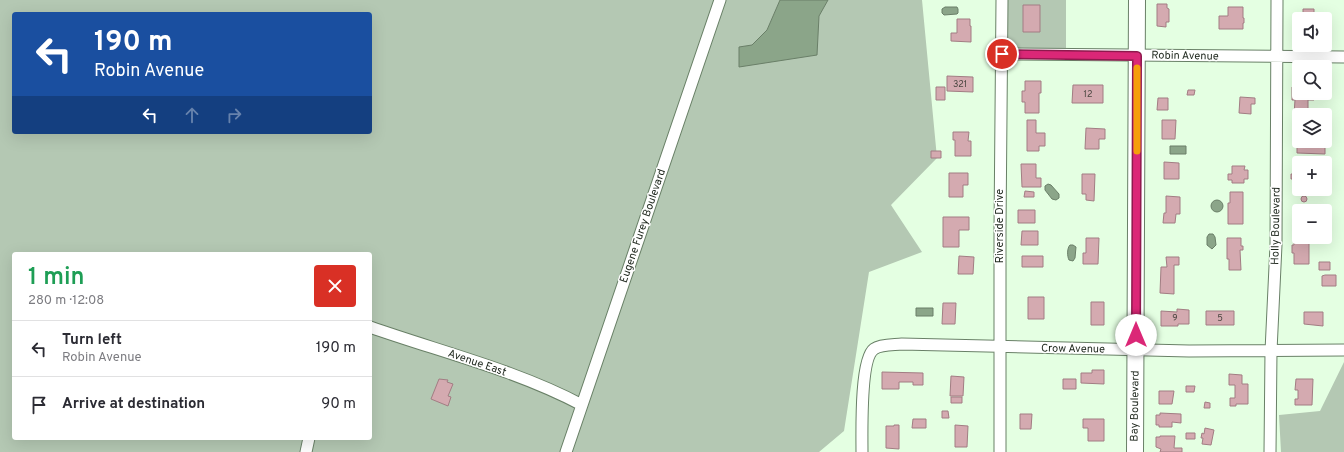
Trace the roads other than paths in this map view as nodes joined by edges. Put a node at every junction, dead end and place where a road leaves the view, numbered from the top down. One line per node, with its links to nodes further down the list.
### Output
1 (720, 0): 14 (street, Eugene Furey Boulevard)
2 (1002, 0): 5 (street, Riverside Drive)
3 (1137, 0): 6 (street, Bay Boulevard)
4 (1277, 0): 7 (street, Holly Boulevard)
5 (1002, 54): 6 (street, Robin Avenue); 10 (street, Riverside Drive)
6 (1137, 56): 7 (street, Robin Avenue); 11 (street, Bay Boulevard)
7 (1276, 57): 8 (street, Robin Avenue); 13 (street, Holly Boulevard)
8 (1344, 57)
9 (372, 328): 14 (street, Avenue East)
10 (1000, 347): 11 (street, Crow Avenue); 18 (street, Crow Avenue); 19 (street, Riverside Drive)
11 (1136, 350): 13 (street, Crow Avenue); 20 (street, Bay Boulevard)
12 (1344, 350): 13 (street, Crow Avenue)
13 (1271, 351): 21 (street, Holly Boulevard)
14 (582, 405): 17 (street, Eugene Furey Boulevard)
15 (309, 440): 16 (street)
16 (306, 452)
17 (566, 452)
18 (862, 452)
19 (1000, 452)
20 (1135, 452)
21 (1270, 452)

